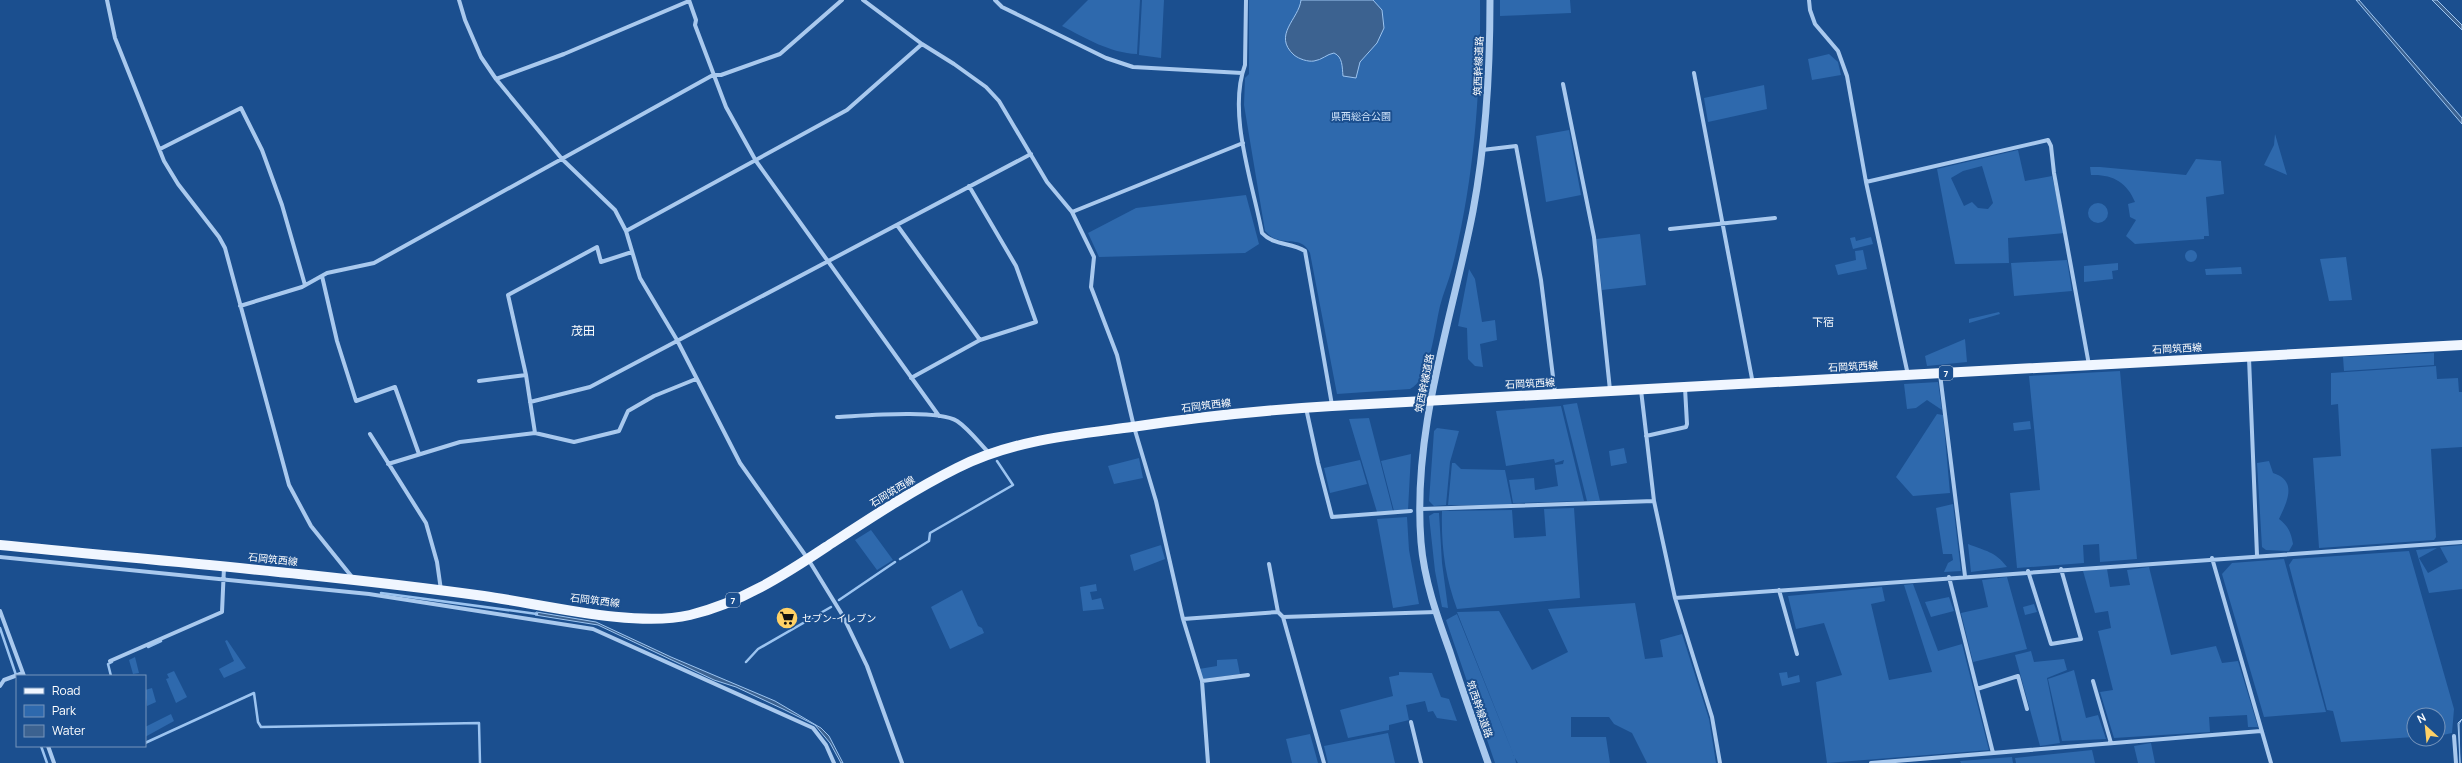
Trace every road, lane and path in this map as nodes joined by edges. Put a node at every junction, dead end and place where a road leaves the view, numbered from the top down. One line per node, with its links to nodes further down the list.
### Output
1 (107, 0): 17 (street)
2 (459, 0): 14 (street)
3 (689, 0): 13 (street); 14 (street)
4 (842, 0): 13 (street)
5 (863, 0): 10 (street)
6 (995, 0): 11 (street)
7 (1246, 0): 11 (street)
8 (1490, 0): 18 (street, 筑西幹線道路)
9 (1809, 0): 22 (street)
10 (922, 44): 19 (street); 21 (street)
11 (1242, 73): 16 (street)
12 (1694, 73): 26 (street)
13 (714, 75): 20 (street); 21 (street)
14 (496, 79): 20 (street)
15 (1563, 84): 49 (street)
16 (1243, 144): 24 (street); 53 (street)
17 (160, 150): 33 (street); 34 (street)
18 (1482, 150): 50 (street); 51 (street, 筑西幹線道路)
19 (1031, 154): 23 (street); 24 (street)
20 (562, 159): 29 (street); 32 (street)
21 (756, 161): 29 (street); 31 (street)
22 (1866, 182): 39 (street); 42 (street)
23 (970, 186): 27 (street); 36 (street)
24 (1072, 212): 57 (street)
25 (1775, 218): 26 (street)
26 (1722, 224): 28 (street); 46 (street)
27 (897, 225): 31 (street); 36 (street)
28 (1670, 229)
29 (626, 231): 30 (street)
30 (632, 252): 35 (street); 41 (street)
31 (828, 261): 35 (street); 43 (street)
32 (322, 276): 33 (street); 61 (street)
33 (305, 285): 34 (street)
34 (240, 306): 80 (street)
35 (677, 340): 44 (street); 52 (street)
36 (980, 340): 43 (street)
37 (2462, 345): 38 (main road, 石岡筑西線 / 7)
38 (2249, 357): 39 (main road, 石岡筑西線 / 7); 69 (street)
39 (2089, 365): 40 (main road, 石岡筑西線 / 7)
40 (1940, 373): 42 (main road, 石岡筑西線 / 7); 77 (street)
41 (526, 375): 45 (street); 52 (street)
42 (1908, 375): 46 (main road, 石岡筑西線 / 7)
43 (910, 378): 55 (street)
44 (696, 379): 58 (street); 72 (street)
45 (479, 381)
46 (1753, 384): 47 (main road, 石岡筑西線 / 7)
47 (1685, 388): 48 (main road, 石岡筑西線 / 7); 60 (street)
48 (1641, 389): 49 (main road, 石岡筑西線 / 7); 60 (street)
49 (1610, 390): 50 (main road, 石岡筑西線 / 7)
50 (1555, 393): 51 (main road, 石岡筑西線 / 7)
51 (1430, 400): 53 (main road, 石岡筑西線 / 7); 65 (street, 筑西幹線道路)
52 (530, 402): 58 (street)
53 (1332, 406): 54 (main road, 石岡筑西線 / 7)
54 (1306, 407): 57 (main road, 石岡筑西線 / 7); 66 (street)
55 (939, 416): 56 (street); 62 (street)
56 (837, 417)
57 (1134, 427): 62 (main road, 石岡筑西線 / 7); 90 (street)
58 (535, 433): 61 (street)
59 (370, 434): 63 (street)
60 (1646, 436): 64 (street)
61 (419, 454): 63 (street)
62 (990, 454): 72 (main road, 石岡筑西線 / 7)
63 (388, 464): 83 (street)
64 (1654, 501): 65 (street); 85 (street)
65 (1421, 509): 88 (street, 筑西幹線道路)
66 (1411, 511)
67 (2462, 542): 69 (street)
68 (0, 544): 74 (main road, 石岡筑西線 / 7)
69 (2257, 555): 71 (street)
70 (0, 557): 79 (street)
71 (2212, 558): 75 (street); 102 (street)
72 (808, 559): 83 (main road, 石岡筑西線 / 7); 109 (street)
73 (1269, 564): 87 (street)
74 (224, 566): 79 (street); 80 (main road, 石岡筑西線 / 7)
75 (2061, 569): 76 (street); 76 (street)
76 (2028, 571): 77 (street)
77 (1965, 576): 78 (street)
78 (1949, 577): 82 (street); 99 (street)
79 (224, 578): 84 (street); 92 (street)
80 (354, 580): 81 (main road, 石岡筑西線 / 7)
81 (371, 582): 83 (main road, 石岡筑西線 / 7); 84 (street)
82 (1779, 590): 85 (street); 91 (street)
83 (441, 591)
84 (369, 594): 108 (street)
85 (1675, 598): 114 (street)
86 (0, 611): 93 (street)
87 (1278, 612): 89 (street); 90 (street)
88 (1436, 612): 89 (street); 113 (street, 筑西幹線道路)
89 (1283, 617): 111 (street)
90 (1183, 619): 96 (street)
91 (1797, 654)
92 (110, 661)
93 (24, 674)
94 (1248, 675): 96 (street)
95 (16, 676): 98 (street)
96 (1202, 680): 110 (street)
97 (2093, 680): 104 (street)
98 (0, 686)
99 (1977, 689): 100 (street); 106 (street)
100 (2027, 709)
101 (1411, 722): 112 (street)
102 (2261, 731): 104 (street); 116 (street)
103 (2454, 736): 117 (street)
104 (2111, 743): 106 (street)
105 (48, 747): 107 (street)
106 (1993, 753): 115 (street)
107 (54, 763)
108 (834, 763)
109 (902, 763)
110 (1208, 763)
111 (1324, 763)
112 (1420, 763)
113 (1488, 763)
114 (1720, 763)
115 (1871, 763)
116 (2270, 763)
117 (2456, 763)

